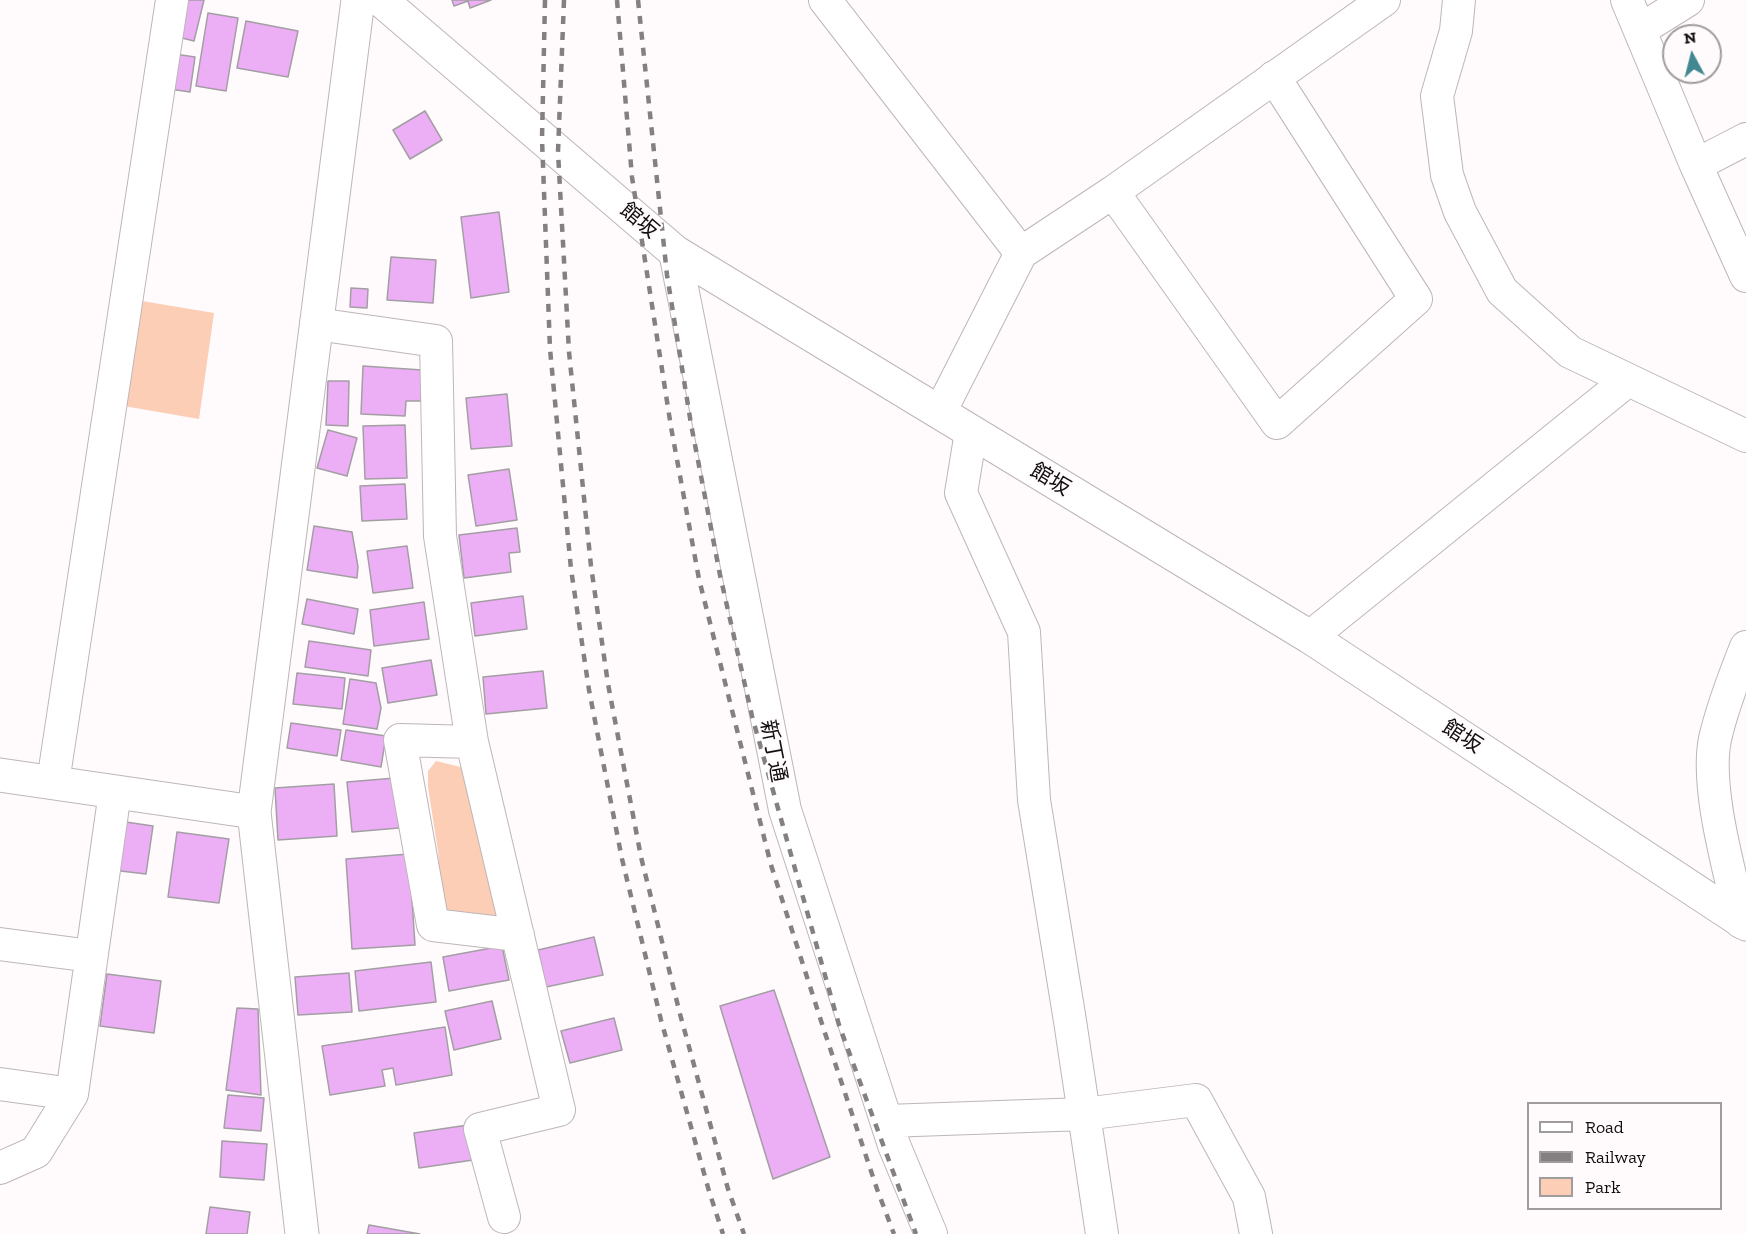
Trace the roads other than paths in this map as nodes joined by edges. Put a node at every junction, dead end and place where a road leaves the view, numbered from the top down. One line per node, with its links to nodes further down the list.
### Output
1 (172, 0): 26 (street)
2 (358, 0): 17 (main road)
3 (381, 0): 14 (main road, 館坂)
4 (825, 0): 15 (street)
5 (1384, 0): 10 (street)
6 (1459, 0): 18 (street)
7 (1627, 0): 9 (street)
8 (1688, 0): 9 (street)
9 (1640, 30): 12 (street)
10 (1274, 77): 13 (street); 13 (street)
11 (1746, 139): 12 (street)
12 (1696, 165): 16 (street)
13 (1113, 192): 15 (street)
14 (675, 252): 19 (main road, 館坂); 36 (street, 新丁通)
15 (1021, 253): 19 (street)
16 (1746, 276)
17 (316, 324): 24 (street); 28 (main road)
18 (1628, 380): 21 (street); 22 (street)
19 (940, 412): 20 (main road, 館坂)
20 (971, 432): 22 (main road, 館坂); 35 (street)
21 (1746, 436)
22 (1310, 637): 29 (main road, 館坂)
23 (1746, 647): 29 (street)
24 (472, 742): 30 (street); 30 (street)
25 (0, 775): 26 (main road)
26 (53, 782): 27 (main road)
27 (115, 792): 28 (main road); 32 (street)
28 (254, 812): 39 (main road)
29 (1744, 923)
30 (518, 935): 38 (street)
31 (0, 944): 32 (street)
32 (91, 956): 34 (street)
33 (0, 1084): 34 (street)
34 (72, 1094): 37 (street)
35 (1084, 1114): 36 (street); 41 (street); 42 (street)
36 (886, 1121): 40 (street, 新丁通)
37 (0, 1168)
38 (504, 1217)
39 (302, 1234)
40 (931, 1234)
41 (1102, 1234)
42 (1256, 1234)

